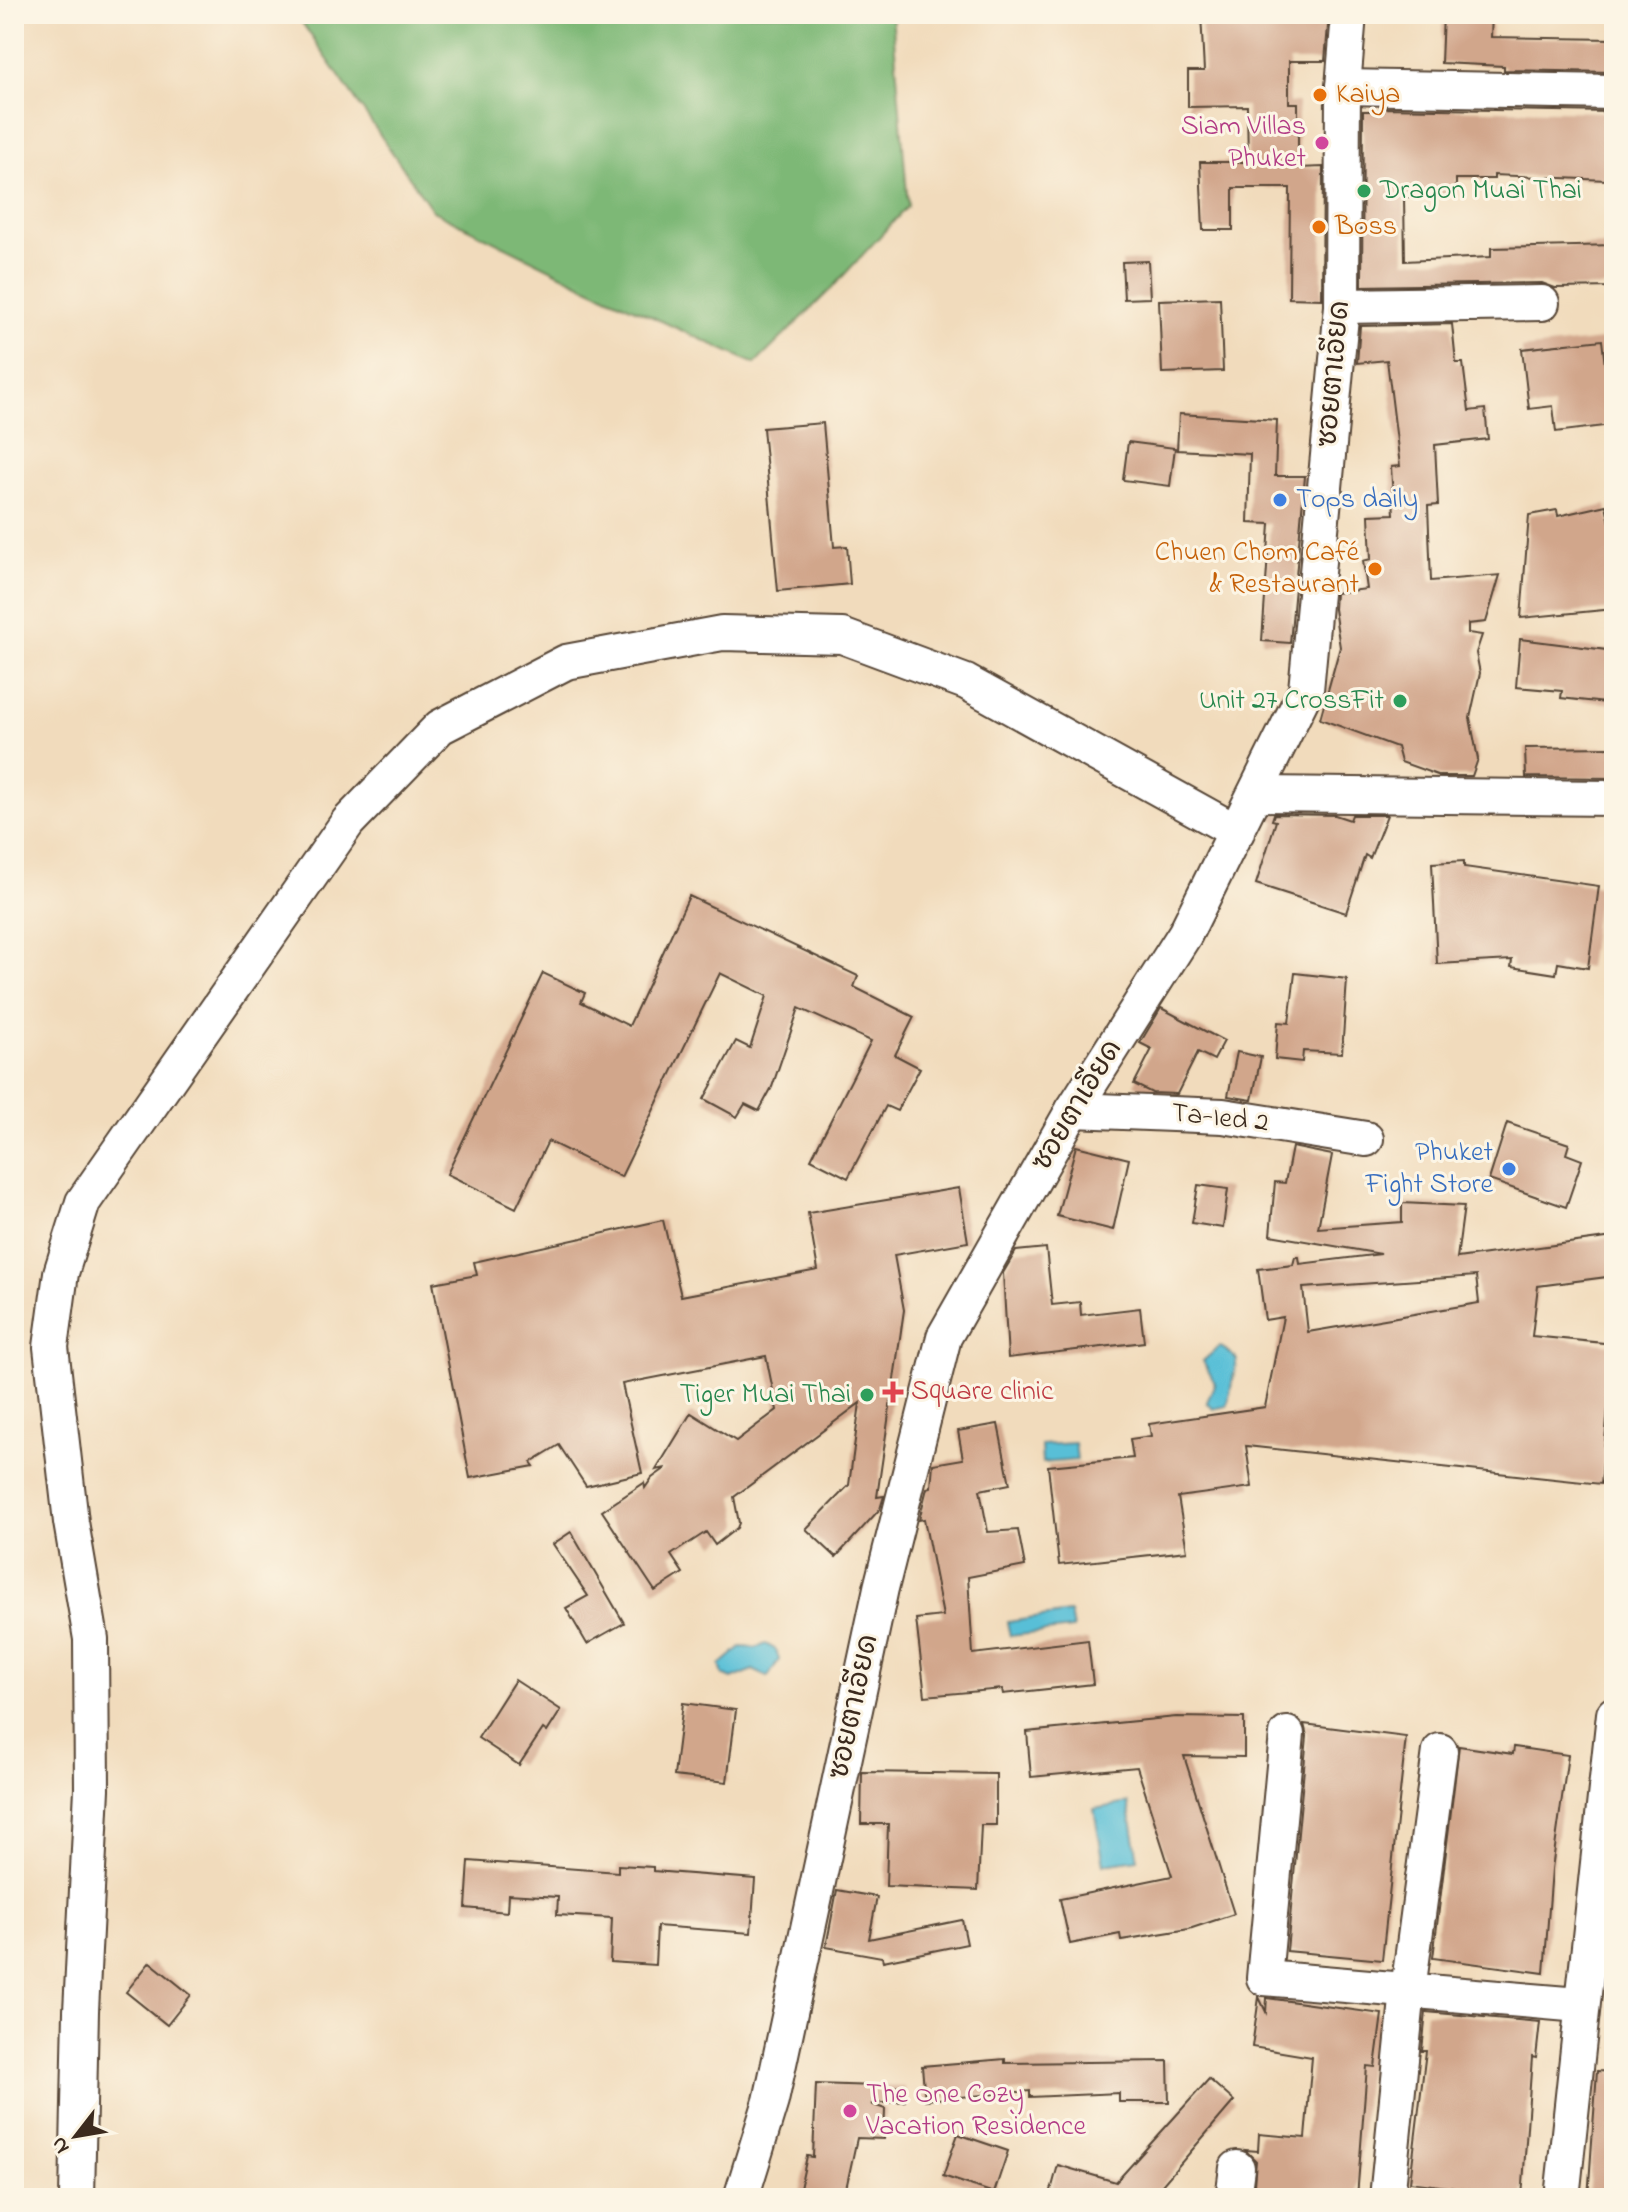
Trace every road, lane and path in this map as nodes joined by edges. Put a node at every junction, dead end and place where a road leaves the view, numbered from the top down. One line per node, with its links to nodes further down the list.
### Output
1 (1349, 14): 2 (street, ซอยตาเอียด)
2 (1343, 87): 3 (street); 5 (street, ซอยตาเอียด)
3 (1614, 92)
4 (1542, 303): 5 (street)
5 (1342, 306): 6 (street, ซอยตาเอียด)
6 (1255, 794): 7 (street); 8 (street, ซอยตาเอียด)
7 (1614, 798)
8 (1237, 832): 9 (street, ซอยตาเอียด); 16 (street)
9 (1073, 1110): 10 (street, Ta-Ied 2); 17 (street, ซอยตาเอียด)
10 (1366, 1139)
11 (1614, 1714): 15 (street)
12 (1287, 1734): 14 (street)
13 (1440, 1751): 14 (street)
14 (1408, 1990): 15 (street); 18 (street)
15 (1580, 2005): 19 (street)
16 (77, 2198)
17 (741, 2198)
18 (1387, 2198)
19 (1562, 2198)

